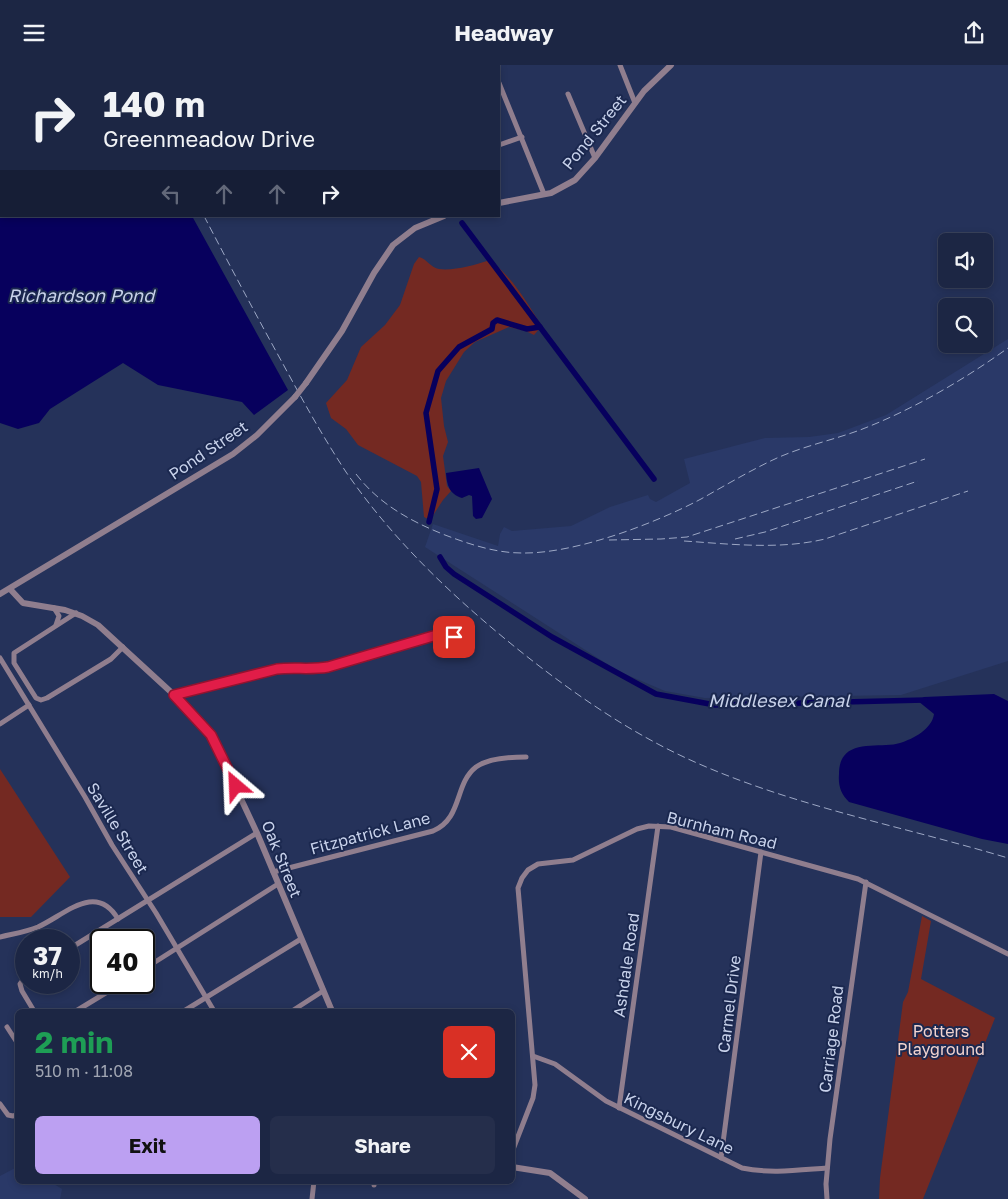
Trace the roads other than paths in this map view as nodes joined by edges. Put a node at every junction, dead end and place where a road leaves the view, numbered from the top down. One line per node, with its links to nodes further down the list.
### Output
1 (620, 65): 5 (street)
2 (671, 65): 5 (street, Pond Street)
3 (500, 85): 6 (street)
4 (568, 94): 8 (street)
5 (635, 103): 8 (street, Pond Street)
6 (522, 137): 7 (street); 9 (street)
7 (500, 145)
8 (595, 159): 9 (street, Pond Street)
9 (544, 194): 10 (street, Pond Street)
10 (500, 203)
11 (442, 217): 12 (street, Pond Street, bridge)
12 (10, 589): 13 (street, Pond Street); 14 (street, Oak Street)
13 (0, 594)
14 (51, 607): 15 (street, Oak Street); 16 (street)
15 (76, 613): 16 (street); 18 (street, Oak Street)
16 (54, 627): 18 (street)
17 (454, 637): 20 (street)
18 (123, 647): 20 (street, Oak Street)
19 (0, 658): 21 (street, Saville Street)
20 (174, 695): 25 (street, Oak Street)
21 (29, 705): 22 (street); 30 (street, Saville Street)
22 (0, 723)
23 (526, 757): 27 (street, Fitzpatrick Lane)
24 (658, 826): 26 (street, Burnham Road); 50 (street, Burnham Road); 52 (street, Ashdale Road)
25 (257, 833): 27 (street, Oak Street); 30 (street)
26 (761, 852): 28 (street, Burnham Road); 55 (street, Carmel Drive)
27 (273, 872): 29 (street, Oak Street)
28 (866, 882): 36 (street, Burnham Road); 57 (street, Carriage Road)
29 (278, 884): 33 (street, Oak Street); 35 (street)
30 (148, 901): 31 (street); 35 (street, Saville Street)
31 (118, 919): 32 (street); 34 (street)
32 (0, 937)
33 (301, 939): 38 (street, Oak Street); 41 (street)
34 (80, 942)
35 (176, 948): 37 (street); 41 (street, Saville Street)
36 (1008, 954)
37 (155, 962)
38 (323, 991): 46 (street); 47 (street, Oak Street)
39 (24, 994): 42 (street)
40 (104, 994): 43 (street)
41 (206, 998): 44 (street); 45 (street, Saville Street)
42 (33, 1009)
43 (79, 1009)
44 (187, 1009)
45 (213, 1009)
46 (295, 1009)
47 (331, 1009)
48 (7, 1027): 49 (street)
49 (15, 1039)
50 (533, 1056): 52 (street, Kingsbury Lane); 54 (street, Burnham Road)
51 (0, 1105): 53 (street)
52 (619, 1107): 55 (street, Kingsbury Lane)
53 (15, 1115)
54 (515, 1144)
55 (721, 1158): 57 (street, Kingsbury Lane)
56 (515, 1167): 60 (street)
57 (828, 1168): 61 (street, Carriage Road)
58 (314, 1184): 59 (street)
59 (312, 1199)
60 (585, 1199)
61 (827, 1199)

